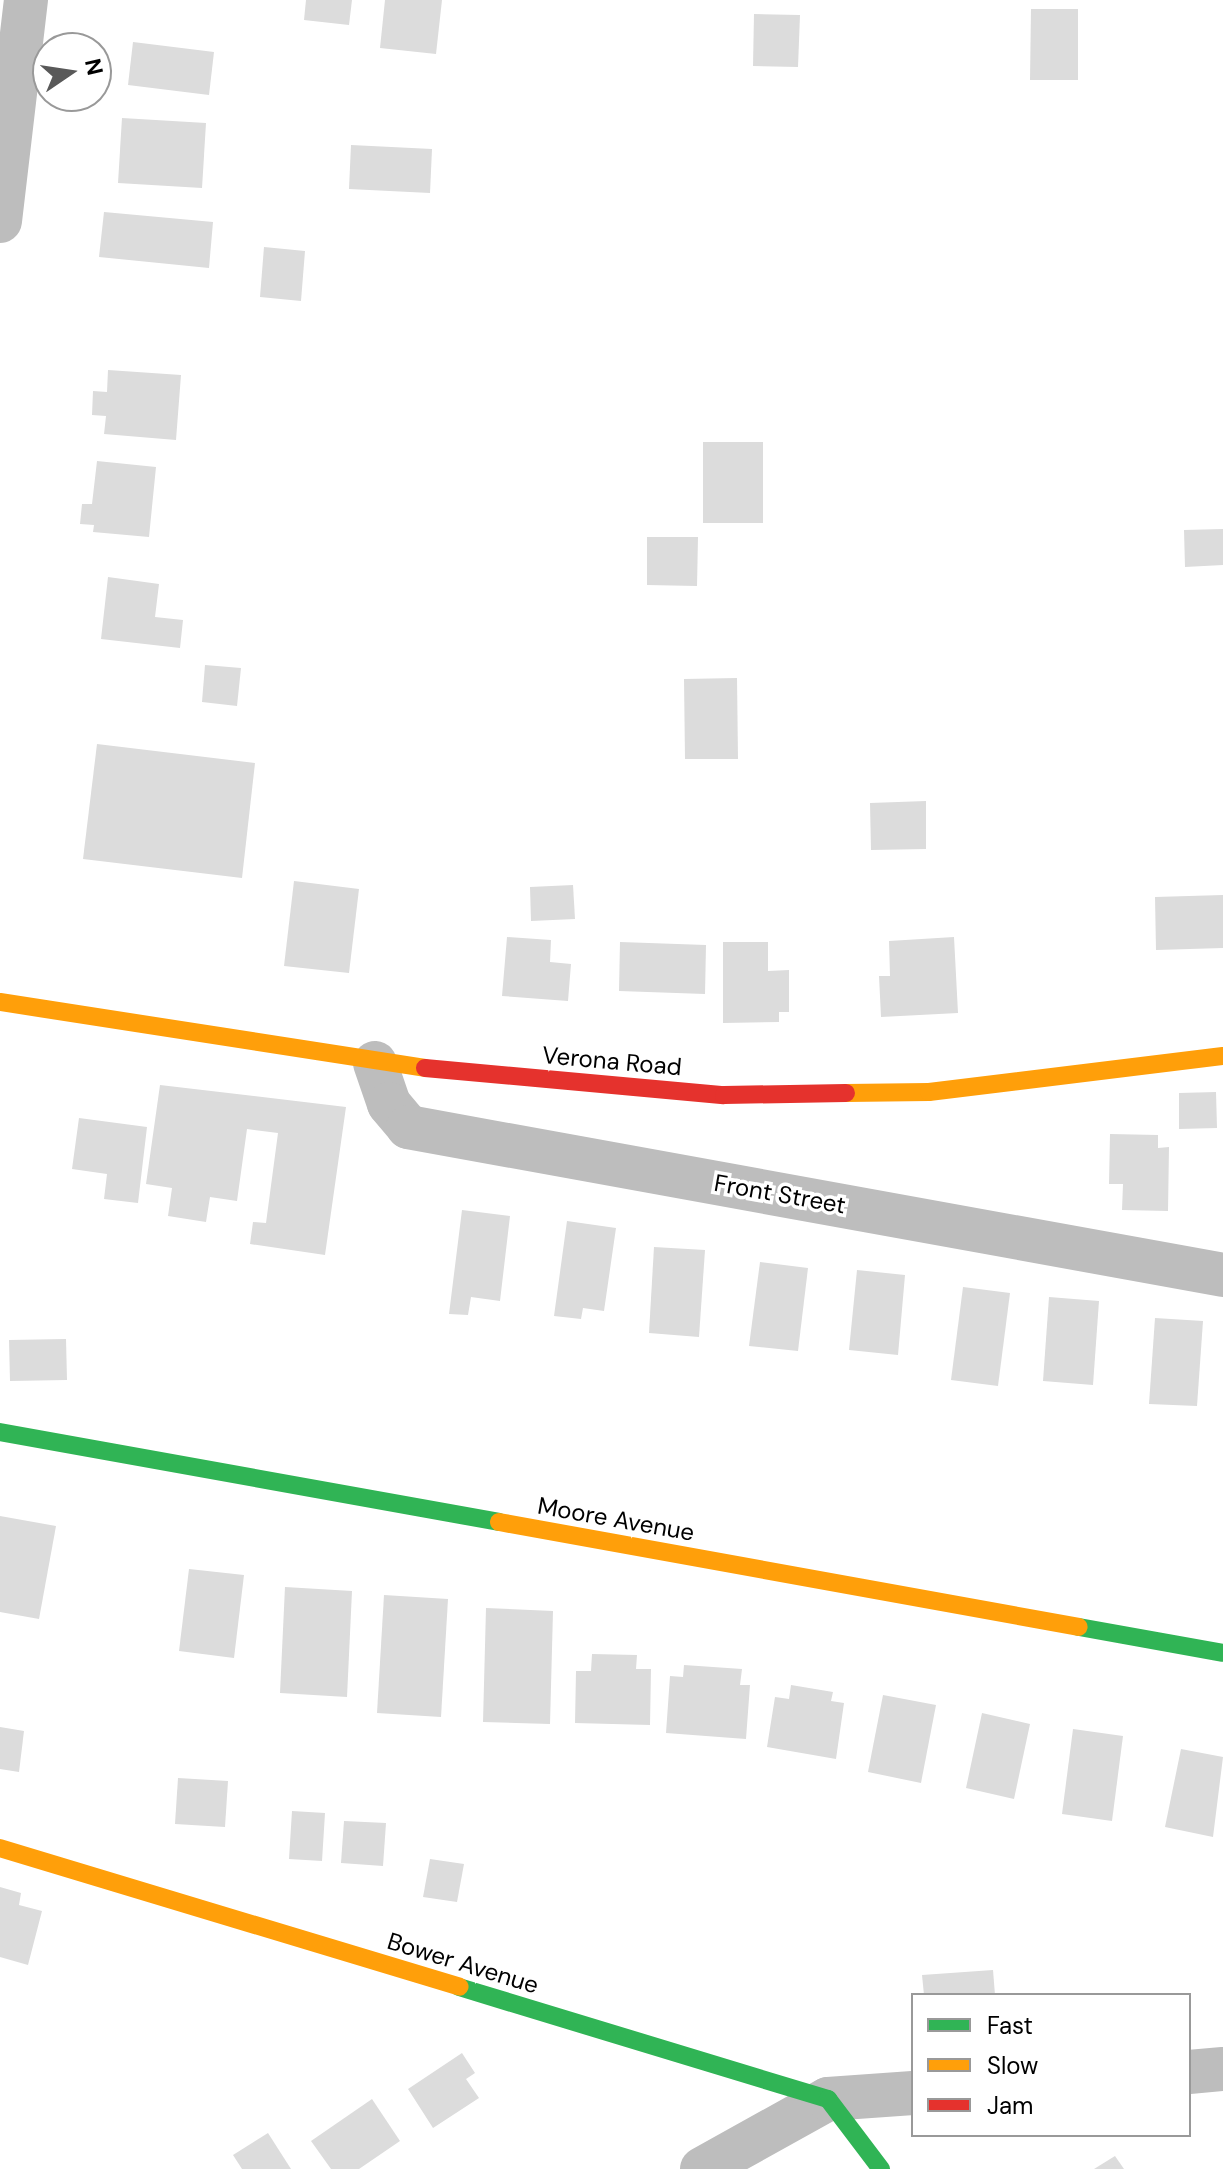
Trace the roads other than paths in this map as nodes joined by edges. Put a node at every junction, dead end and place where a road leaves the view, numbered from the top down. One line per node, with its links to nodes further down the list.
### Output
1 (26, 0): 2 (street)
2 (0, 221)
3 (0, 1002): 5 (street, Verona Road)
4 (1223, 1056): 5 (street, Verona Road)
5 (375, 1063): 6 (street, Front Street)
6 (1223, 1275)
7 (0, 1432): 8 (street, Moore Avenue)
8 (1223, 1653)
9 (0, 1848): 13 (street, Bower Avenue)
10 (1223, 2069): 11 (street)
11 (1191, 2072)
12 (911, 2093): 13 (street)
13 (828, 2099): 14 (street); 15 (street)
14 (702, 2169)
15 (881, 2169)

